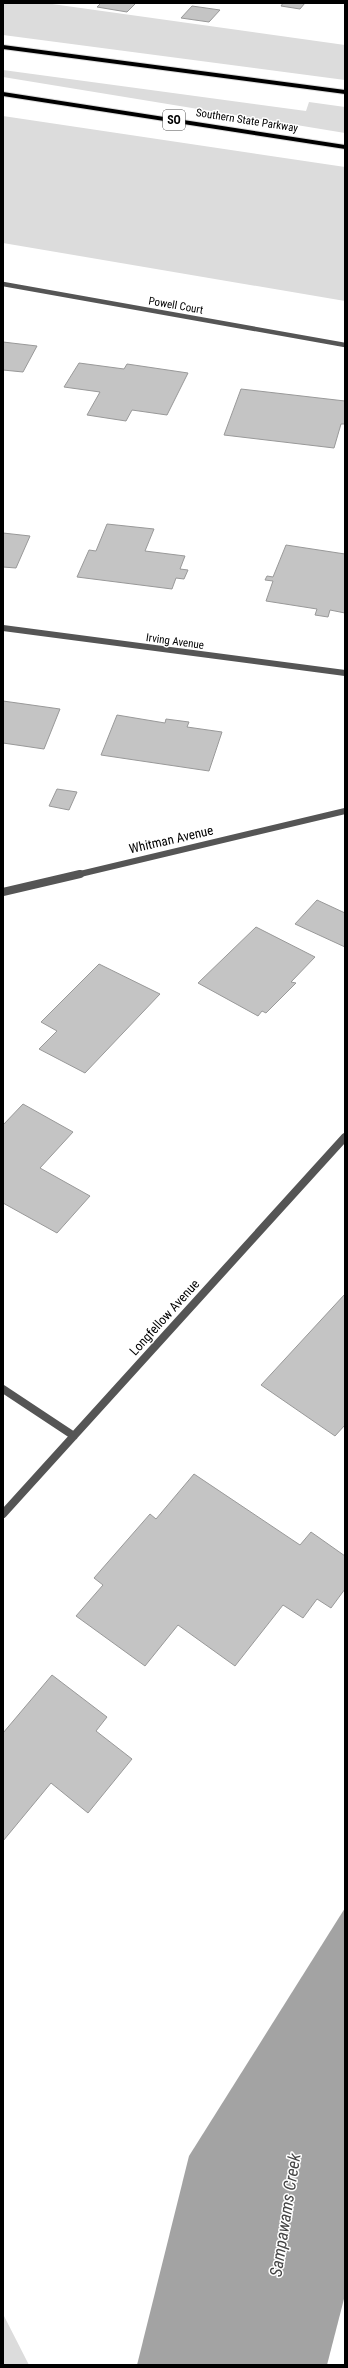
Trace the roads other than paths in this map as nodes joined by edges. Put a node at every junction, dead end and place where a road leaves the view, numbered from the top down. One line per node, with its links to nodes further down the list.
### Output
1 (3, 47): 2 (highway)
2 (345, 92)
3 (3, 94): 4 (highway, Southern State Parkway / SO)
4 (345, 147)
5 (3, 284): 6 (street, Powell Court)
6 (345, 345)
7 (3, 628): 8 (street, Irving Avenue)
8 (345, 673)
9 (345, 811): 10 (street, Whitman Avenue)
10 (3, 892)
11 (345, 1137): 13 (street, Longfellow Avenue)
12 (3, 1389): 13 (street)
13 (74, 1436): 14 (street, Longfellow Avenue)
14 (3, 1514)

